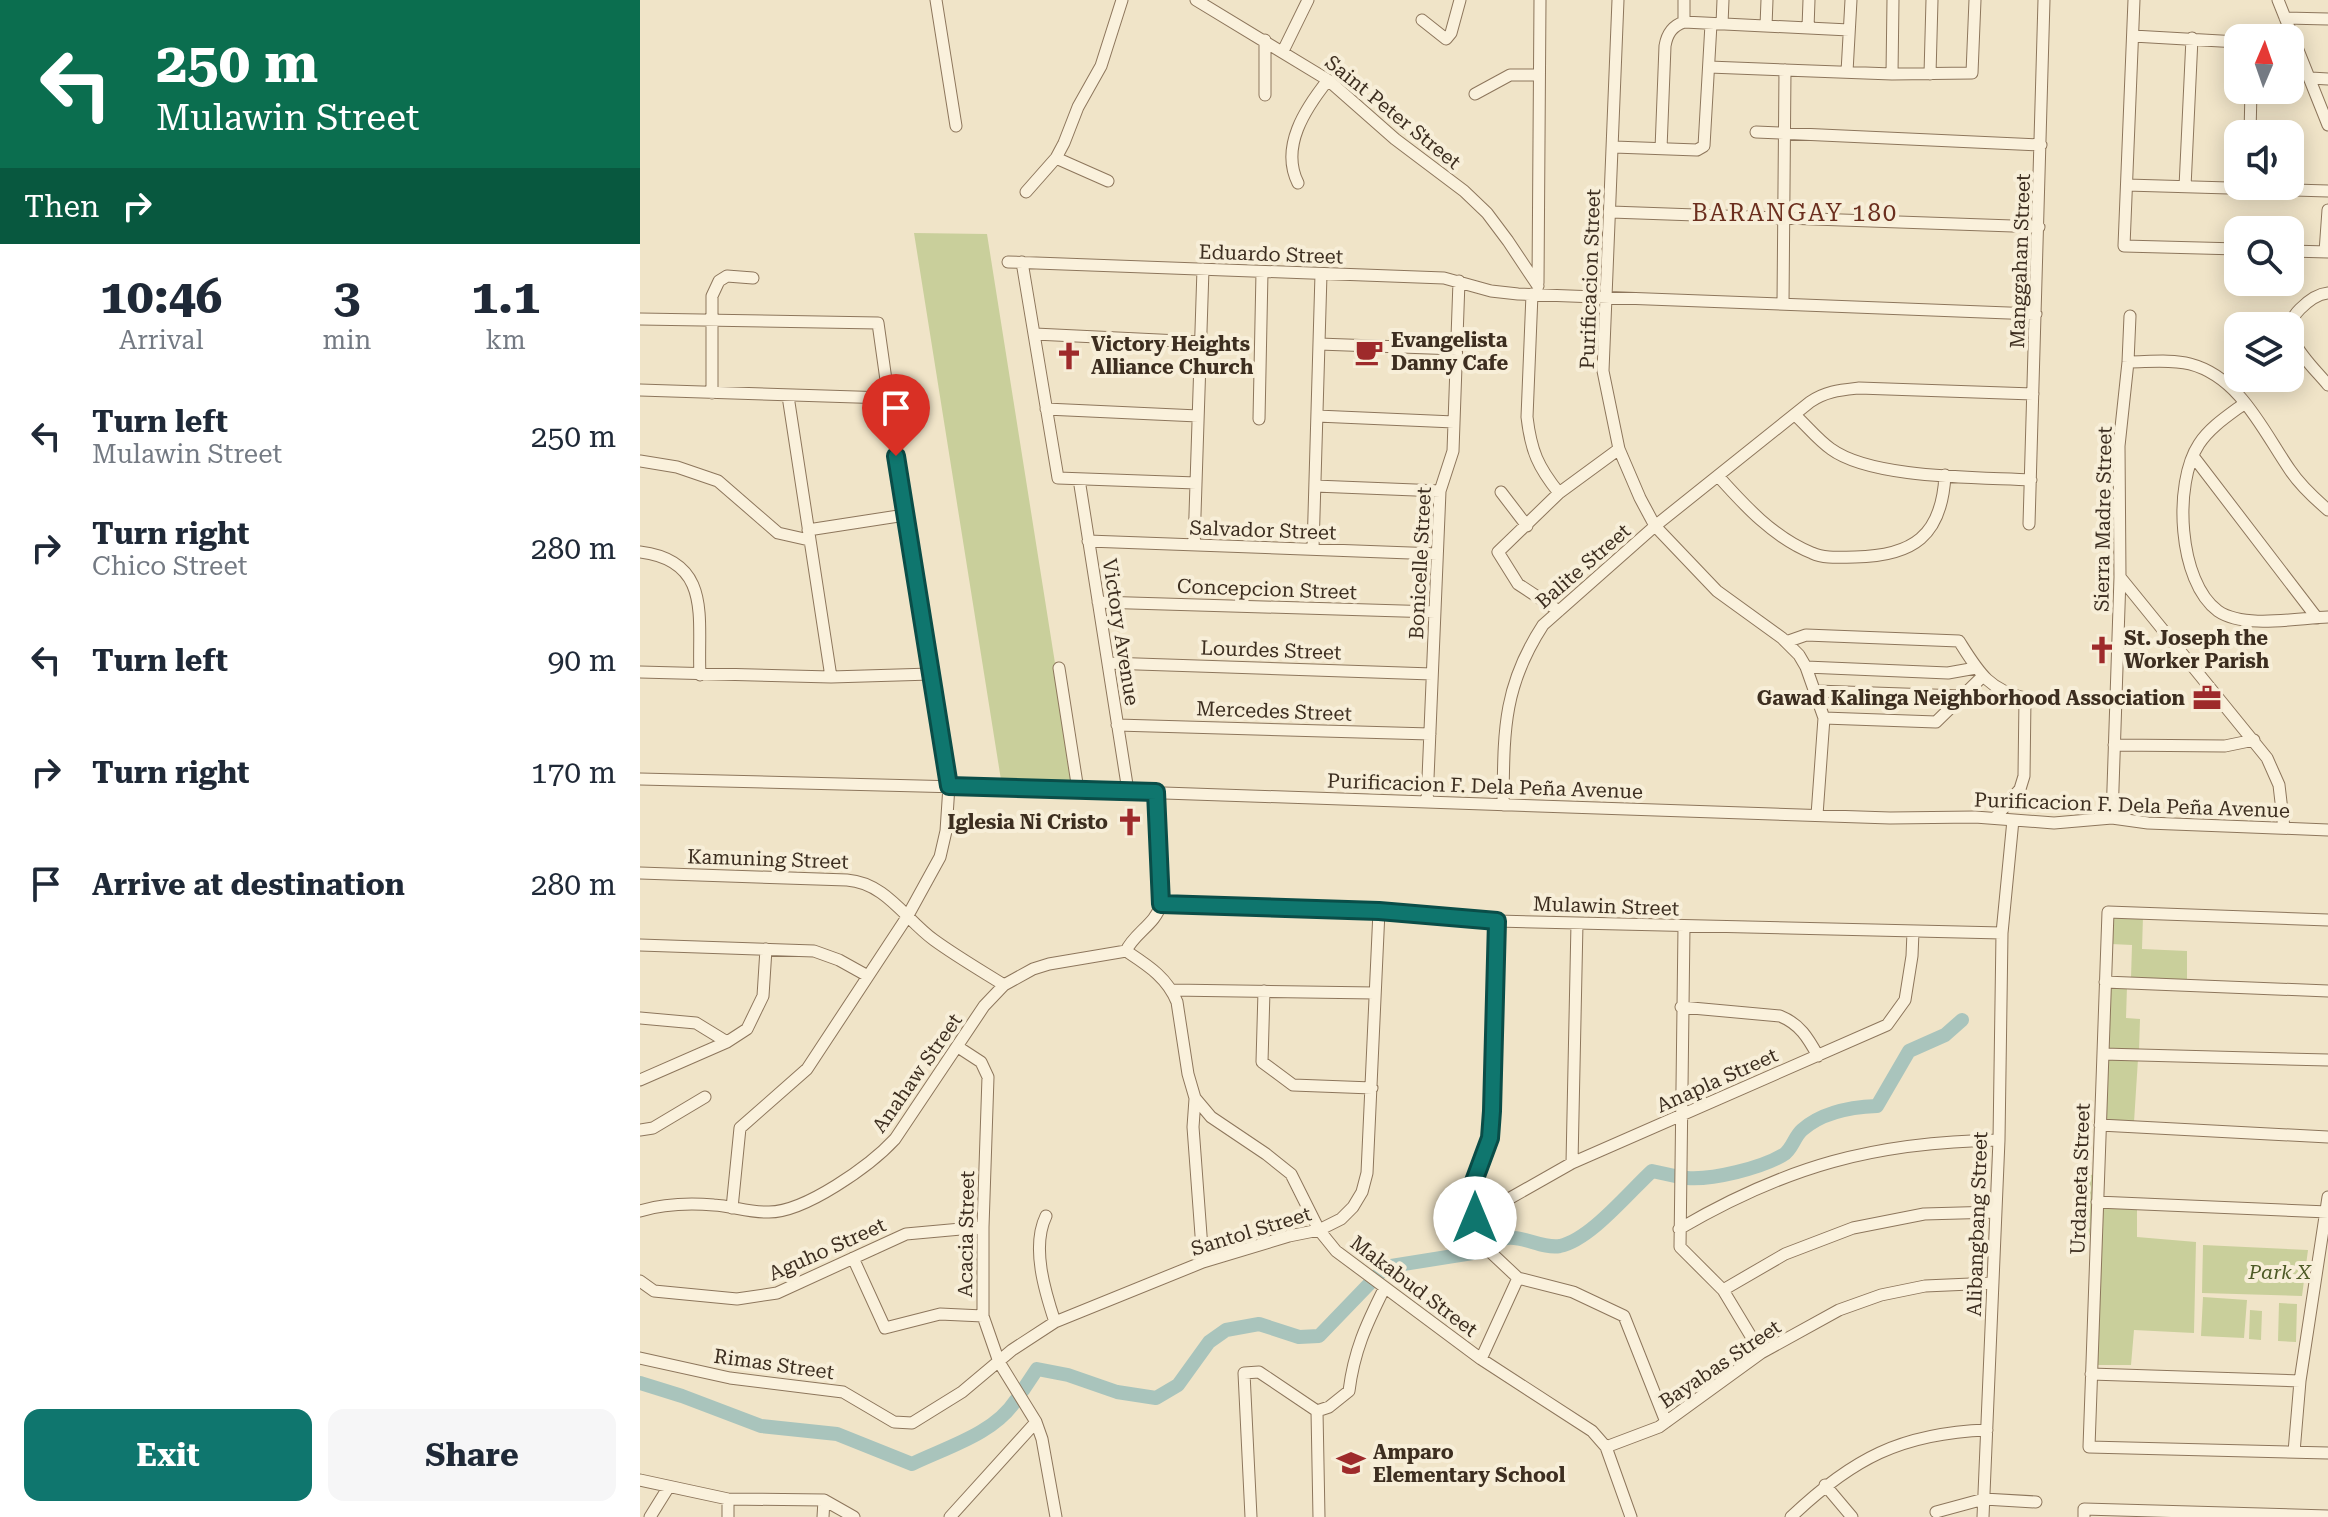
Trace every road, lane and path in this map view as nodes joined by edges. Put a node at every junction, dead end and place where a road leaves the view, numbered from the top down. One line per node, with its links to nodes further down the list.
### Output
1 (936, 0): 44 (street)
2 (1122, 0): 50 (street)
3 (1196, 0): 29 (street, Saint Peter Street)
4 (1308, 0): 31 (street)
5 (1460, 0): 21 (street)
6 (1540, 0): 37 (street)
7 (1618, 0): 48 (street, Purificacion Street)
8 (1684, 0): 22 (street)
9 (1723, 0): 23 (street)
10 (1767, 0): 24 (street)
11 (1809, 0): 25 (street)
12 (1851, 0): 26 (street)
13 (1893, 0): 35 (street)
14 (1932, 0): 36 (street)
15 (1975, 0): 36 (street)
16 (2044, 0): 47 (street, Manggahan Street)
17 (2134, 0): 27 (street)
18 (2278, 0): 19 (street)
19 (2285, 18): 20 (street); 38 (street)
20 (2328, 19)
21 (1422, 20)
22 (1684, 22): 23 (street); 49 (street)
23 (1717, 24): 24 (street); 32 (street)
24 (1766, 26): 25 (street)
25 (1808, 28): 26 (street)
26 (1849, 30): 34 (street)
27 (2133, 36): 28 (street); 53 (street)
28 (2192, 38): 30 (street); 54 (street)
29 (1265, 40): 31 (street, Saint Peter Street); 42 (street)
30 (2224, 41)
31 (1283, 51): 40 (street, Saint Peter Street)
32 (1709, 67): 33 (street); 49 (street)
33 (1785, 70): 34 (street); 46 (street)
34 (1847, 72): 35 (street)
35 (1892, 74): 36 (street)
36 (1930, 74)
37 (1538, 75): 41 (street); 73 (street)
38 (2311, 78): 39 (street); 43 (street)
39 (2328, 79)
40 (1328, 80): 52 (street); 73 (street, Saint Peter Street)
41 (1475, 94)
42 (1265, 95)
43 (2328, 125)
44 (956, 126)
45 (1756, 132): 46 (street)
46 (1784, 133): 47 (street); 61 (street)
47 (2041, 145): 62 (street, Manggahan Street)
48 (1614, 147): 49 (street); 60 (street, Purificacion Street)
49 (1661, 149)
50 (1056, 158): 51 (street); 58 (street)
51 (1108, 181)
52 (1298, 183)
53 (2127, 185): 54 (street); 63 (street)
54 (2185, 187): 55 (street)
55 (2224, 187)
56 (2304, 190): 57 (street)
57 (2328, 191)
58 (1026, 192)
59 (2328, 210): 65 (street)
60 (1611, 212): 61 (street); 75 (street, Purificacion Street)
61 (1783, 218): 62 (street); 76 (street)
62 (2039, 227): 77 (street, Manggahan Street)
63 (2224, 249)
64 (2304, 251): 65 (street)
65 (2326, 252)
66 (1008, 262): 67 (street, Eduardo Street)
67 (1022, 262): 68 (street, Eduardo Street); 81 (street)
68 (1203, 269): 69 (street, Eduardo Street); 82 (street)
69 (1262, 272): 70 (street, Eduardo Street); 97 (street)
70 (1321, 274): 72 (street, Eduardo Street); 83 (street)
71 (753, 278): 80 (street)
72 (1459, 281): 73 (street, Eduardo Street); 84 (street, Bonicelle Street)
73 (1537, 292): 75 (street, Eduardo Street); 110 (street)
74 (2328, 293): 86 (street)
75 (1607, 296): 76 (street, Eduardo Street); 99 (street, Purificacion Street)
76 (1783, 304): 77 (street, Eduardo Street)
77 (2036, 314): 89 (street, Manggahan Street)
78 (2130, 316): 85 (street, Sierra Madre Street)
79 (640, 319): 80 (street)
80 (712, 319): 88 (street); 91 (street)
81 (1035, 334): 82 (street); 93 (street)
82 (1200, 342): 95 (street)
83 (1319, 344): 84 (street); 96 (street)
84 (1457, 349): 98 (street, Bonicelle Street)
85 (2128, 362): 92 (street); 122 (street, Sierra Madre Street)
86 (2328, 385)
87 (640, 390): 88 (street)
88 (712, 393): 90 (street)
89 (2033, 394): 94 (street); 105 (street, Manggahan Street)
90 (788, 396): 91 (street); 116 (street)
91 (887, 398): 112 (street)
92 (2245, 403): 100 (street); 111 (street)
93 (1046, 409): 95 (street); 104 (street)
94 (1795, 415): 102 (street); 103 (street, Balite Street)
95 (1198, 416): 106 (street)
96 (1317, 416): 98 (street); 107 (street)
97 (1259, 419)
98 (1454, 422): 108 (street, Bonicelle Street)
99 (1619, 449): 110 (street); 115 (street, Purificacion Street)
100 (2193, 456): 126 (street); 126 (street)
101 (640, 461): 116 (street)
102 (1945, 475): 103 (street); 105 (street)
103 (1718, 476): 115 (street, Balite Street)
104 (1079, 479): 106 (street); 117 (street, Victory Avenue)
105 (2031, 480): 113 (street, Manggahan Street)
106 (1196, 483): 118 (street)
107 (1315, 486): 108 (street); 119 (street)
108 (1440, 491): 121 (street, Bonicelle Street)
109 (1501, 492): 114 (street)
110 (1559, 493): 114 (street)
111 (2328, 510)
112 (905, 515): 116 (street); 133 (street)
113 (2029, 524)
114 (1527, 526): 124 (street)
115 (1655, 526): 124 (street, Balite Street); 127 (street, Purificacion Street)
116 (808, 535): 136 (street)
117 (1088, 541): 118 (street, Salvador Street); 123 (street, Victory Avenue)
118 (1194, 545): 119 (street, Salvador Street)
119 (1313, 549): 121 (street, Salvador Street)
120 (640, 552): 135 (street)
121 (1437, 554): 125 (street, Bonicelle Street)
122 (2120, 577): 142 (street); 143 (street, Sierra Madre Street)
123 (1098, 602): 125 (street, Concepcion Street); 128 (street, Victory Avenue)
124 (1559, 611): 150 (street, Balite Street)
125 (1435, 612): 134 (street, Bonicelle Street)
126 (2322, 618)
127 (1786, 642): 129 (street, Purificacion Street); 132 (street)
128 (1108, 663): 134 (street, Lourdes Street); 140 (street, Victory Avenue)
129 (1806, 667): 132 (street); 137 (street, Purificacion Street)
130 (1059, 668): 146 (street)
131 (640, 672): 135 (street)
132 (1980, 672): 138 (street); 152 (street)
133 (931, 674): 136 (street); 145 (street)
134 (1432, 674): 141 (street, Bonicelle Street)
135 (700, 675): 136 (street)
136 (831, 677)
137 (1816, 691): 138 (street); 139 (street, Purificacion Street)
138 (1961, 696): 139 (street)
139 (1824, 718): 151 (street, Purificacion Street)
140 (1117, 725): 141 (street, Mercedes Street); 147 (street, Victory Avenue)
141 (1430, 734): 149 (street, Bonicelle Street)
142 (2254, 740): 143 (street); 155 (street)
143 (2114, 745): 153 (street, Sierra Madre Street)
144 (640, 779): 145 (street, Purificacion F. Dela Peña Avenue)
145 (949, 786): 146 (street, Purificacion F. Dela Peña Avenue); 160 (street)
146 (1078, 790): 147 (street, Purificacion F. Dela Peña Avenue)
147 (1128, 791): 148 (street, Purificacion F. Dela Peña Avenue)
148 (1156, 792): 149 (street, Purificacion F. Dela Peña Avenue); 158 (street)
149 (1427, 802): 150 (street, Purificacion F. Dela Peña Avenue)
150 (1503, 805): 151 (street, Purificacion F. Dela Peña Avenue)
151 (1817, 815): 152 (street, Purificacion F. Dela Peña Avenue)
152 (1995, 818): 154 (street, Purificacion F. Dela Peña Avenue)
153 (2112, 818): 154 (street, Purificacion F. Dela Peña Avenue); 155 (street, Purificacion F. Dela Peña Avenue)
154 (2013, 820): 166 (street, Alibangbang Street)
155 (2284, 828): 156 (street, Purificacion F. Dela Peña Avenue)
156 (2328, 830)
157 (640, 873): 160 (street, Kamuning Street)
158 (1161, 904): 159 (street, Mulawin Street); 169 (street)
159 (1379, 911): 162 (street, Mulawin Street); 176 (street, Santol Street)
160 (907, 917): 170 (street); 172 (street, Kamuning Street)
161 (2328, 920): 171 (street, Urdaneta Street)
162 (1497, 921): 163 (street, Mulawin Street); 201 (street)
163 (1577, 923): 164 (street, Mulawin Street); 193 (street)
164 (1684, 927): 165 (street, Mulawin Street); 177 (street)
165 (1913, 932): 166 (street, Mulawin Street); 182 (street, Anapla Street)
166 (2002, 933): 192 (street, Alibangbang Street)
167 (640, 945): 168 (street)
168 (766, 949): 170 (street); 179 (street)
169 (1126, 951): 172 (street, Anahaw Street); 173 (street)
170 (866, 975): 196 (street)
171 (2105, 982): 175 (street); 181 (street, Urdaneta Street)
172 (1004, 985): 180 (street, Anahaw Street)
173 (1172, 990): 174 (street); 187 (street)
174 (1264, 991): 176 (street); 185 (street)
175 (2328, 991)
176 (1375, 993): 185 (street, Santol Street)
177 (1681, 1007): 182 (street); 188 (street)
178 (640, 1018): 179 (street)
179 (727, 1042): 184 (street)
180 (958, 1047): 196 (street, Anahaw Street); 202 (street, Acacia Street)
181 (2103, 1054): 183 (street); 189 (street, Urdaneta Street)
182 (1818, 1056): 188 (street, Anapla Street)
183 (2328, 1060)
184 (640, 1080)
185 (1372, 1088): 204 (street, Santol Street)
186 (705, 1097): 190 (street)
187 (1195, 1098): 204 (street, Makabud Street); 206 (street)
188 (1680, 1117): 193 (street, Anapla Street); 203 (street)
189 (2100, 1125): 191 (street); 195 (street, Urdaneta Street)
190 (640, 1130)
191 (2328, 1137)
192 (1999, 1140): 199 (street, Alibangbang Street); 203 (street)
193 (1572, 1163): 201 (street, Anapla Street)
194 (2328, 1197): 198 (street)
195 (2097, 1202): 198 (street); 218 (street, Urdaneta Street)
196 (732, 1208): 197 (street, Anahaw Street)
197 (640, 1211)
198 (2326, 1211): 219 (street)
199 (1996, 1212): 209 (street, Alibangbang Street); 211 (street)
200 (1046, 1216): 213 (street)
201 (1475, 1218): 207 (street)
202 (983, 1227): 205 (street, Aguho Street); 212 (street, Acacia Street)
203 (1679, 1229): 211 (street)
204 (1319, 1230): 206 (street, Santol Street); 210 (street, Makabud Street)
205 (853, 1258): 208 (street, Aguho Street); 212 (street)
206 (1203, 1262): 213 (street, Santol Street)
207 (1518, 1278): 216 (street); 222 (street)
208 (640, 1281)
209 (1993, 1283): 214 (street, Bayabas Street); 223 (street, Alibangbang Street)
210 (1384, 1289): 216 (street, Makabud Street); 220 (street)
211 (1723, 1290): 214 (street)
212 (983, 1316): 217 (street, Acacia Street)
213 (1055, 1322): 217 (street, Rimas Street)
214 (1761, 1353): 222 (street, Bayabas Street)
215 (640, 1358): 217 (street, Rimas Street)
216 (1481, 1359): 224 (street, Makabud Street)
217 (999, 1362): 221 (street, Acacia Street)
218 (2091, 1374): 219 (street); 225 (street, Urdaneta Street)
219 (2300, 1381): 225 (street)
220 (1317, 1411): 243 (street); 244 (street)
221 (1036, 1422): 241 (street); 242 (street, Acacia Street)
222 (1666, 1422): 224 (street, Bayabas Street)
223 (1987, 1430): 228 (street); 231 (street, Alibangbang Street)
224 (1606, 1447): 245 (street, Makabud Street)
225 (2294, 1452): 226 (street)
226 (2328, 1453)
227 (640, 1480): 229 (street)
228 (1825, 1485): 246 (street); 247 (street)
229 (668, 1488): 230 (street); 237 (street)
230 (728, 1499): 232 (street); 238 (street)
231 (1984, 1499): 233 (street); 234 (street); 248 (street, Alibangbang Street)
232 (824, 1500): 239 (street); 240 (street)
233 (2036, 1502)
234 (1936, 1512)
235 (2084, 1513): 236 (street)
236 (2328, 1516)
237 (650, 1517)
238 (728, 1517)
239 (823, 1517)
240 (854, 1517)
241 (950, 1517)
242 (1056, 1517)
243 (1251, 1517)
244 (1319, 1517)
245 (1631, 1517)
246 (1791, 1517)
247 (1852, 1517)
248 (1983, 1517)

